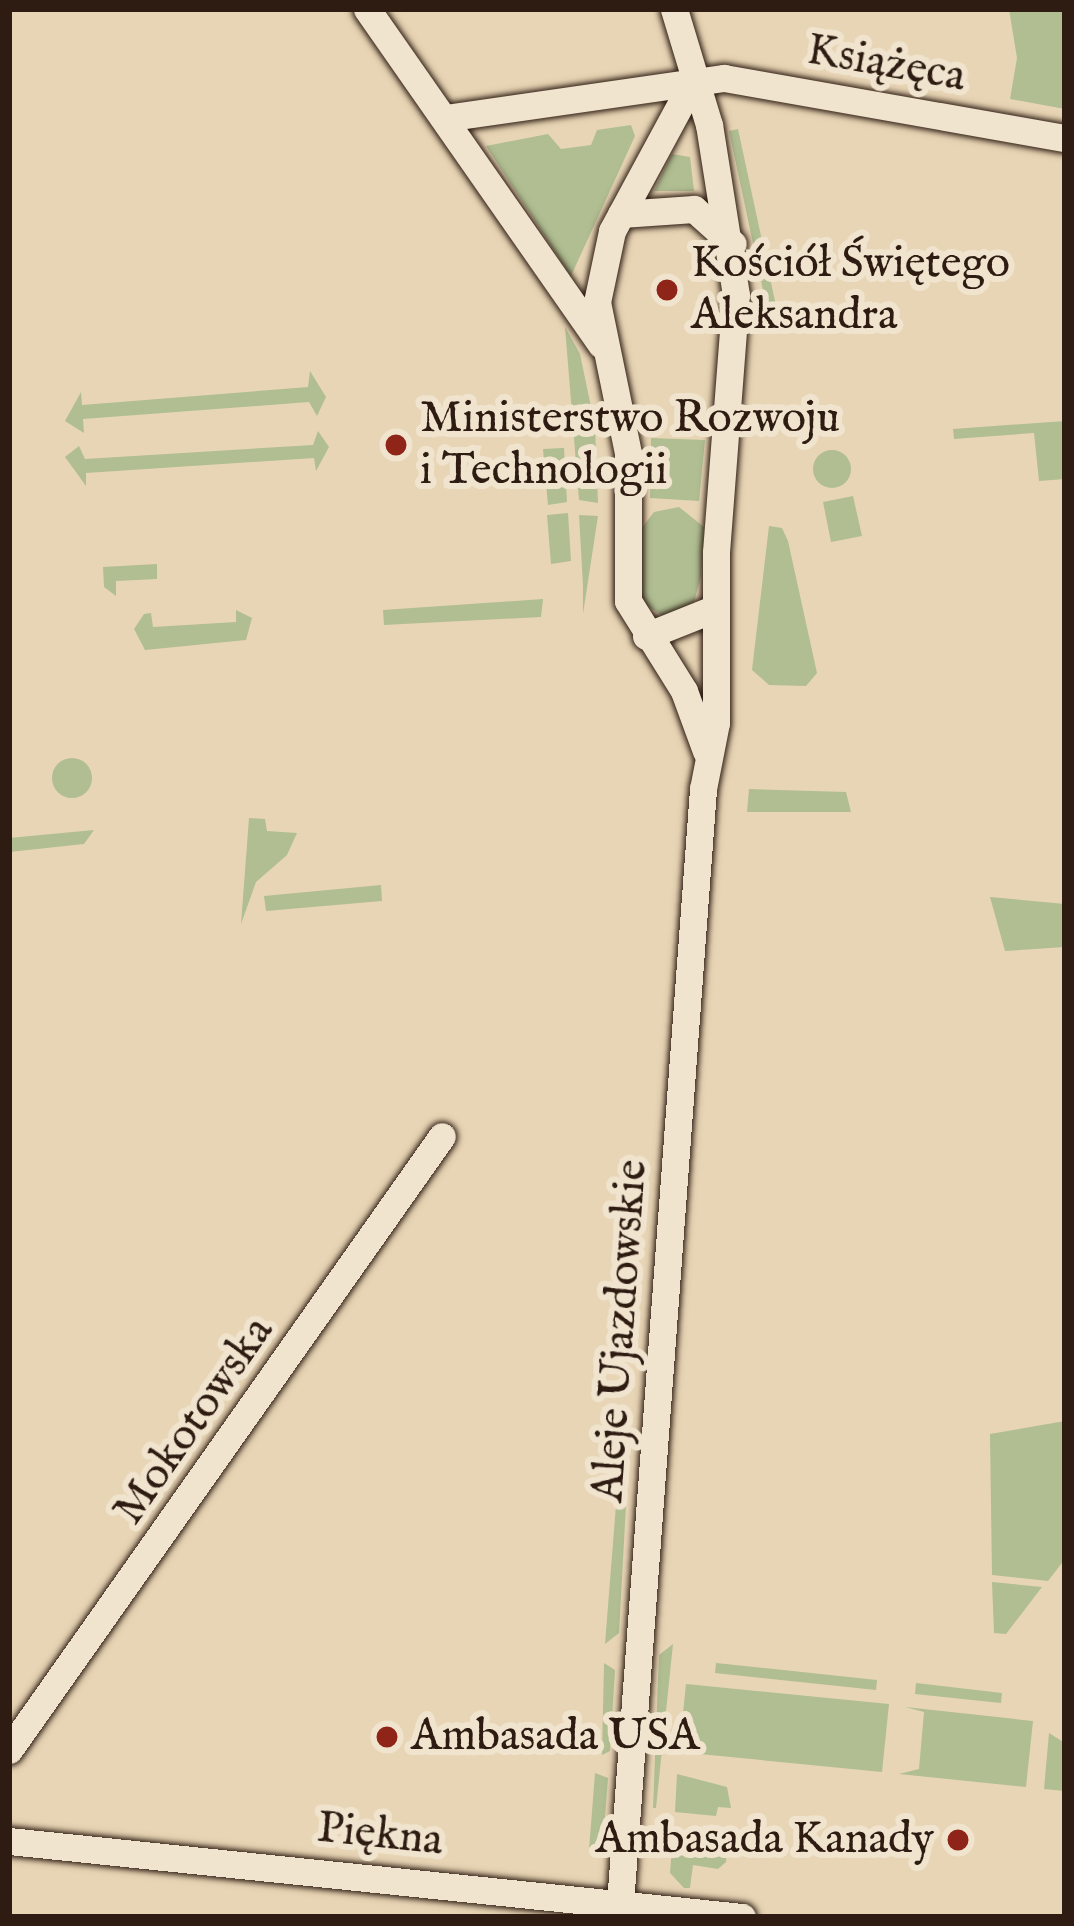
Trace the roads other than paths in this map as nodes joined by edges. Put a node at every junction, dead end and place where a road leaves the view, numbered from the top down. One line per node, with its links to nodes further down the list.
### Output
1 (367, 9): 4 (street)
2 (674, 9): 3 (street, Aleje Ujazdowskie)
3 (692, 83): 4 (street, Książęca); 5 (street, Książęca); 6 (street); 7 (street, Aleje Ujazdowskie)
4 (445, 118): 8 (street)
5 (1065, 138)
6 (621, 214): 7 (street); 8 (street)
7 (734, 246): 9 (street, Aleje Ujazdowskie)
8 (602, 346): 10 (street)
9 (716, 608): 10 (street); 11 (street, Aleje Ujazdowskie)
10 (646, 636): 11 (street); 12 (street)
11 (716, 690): 12 (street, Aleje Ujazdowskie)
12 (706, 751): 16 (street, Aleje Ujazdowskie)
13 (442, 1136): 14 (street, Mokotowska)
14 (9, 1750)
15 (9, 1841): 16 (street, Piękna)
16 (619, 1911): 17 (street, Piękna)
17 (742, 1917)

